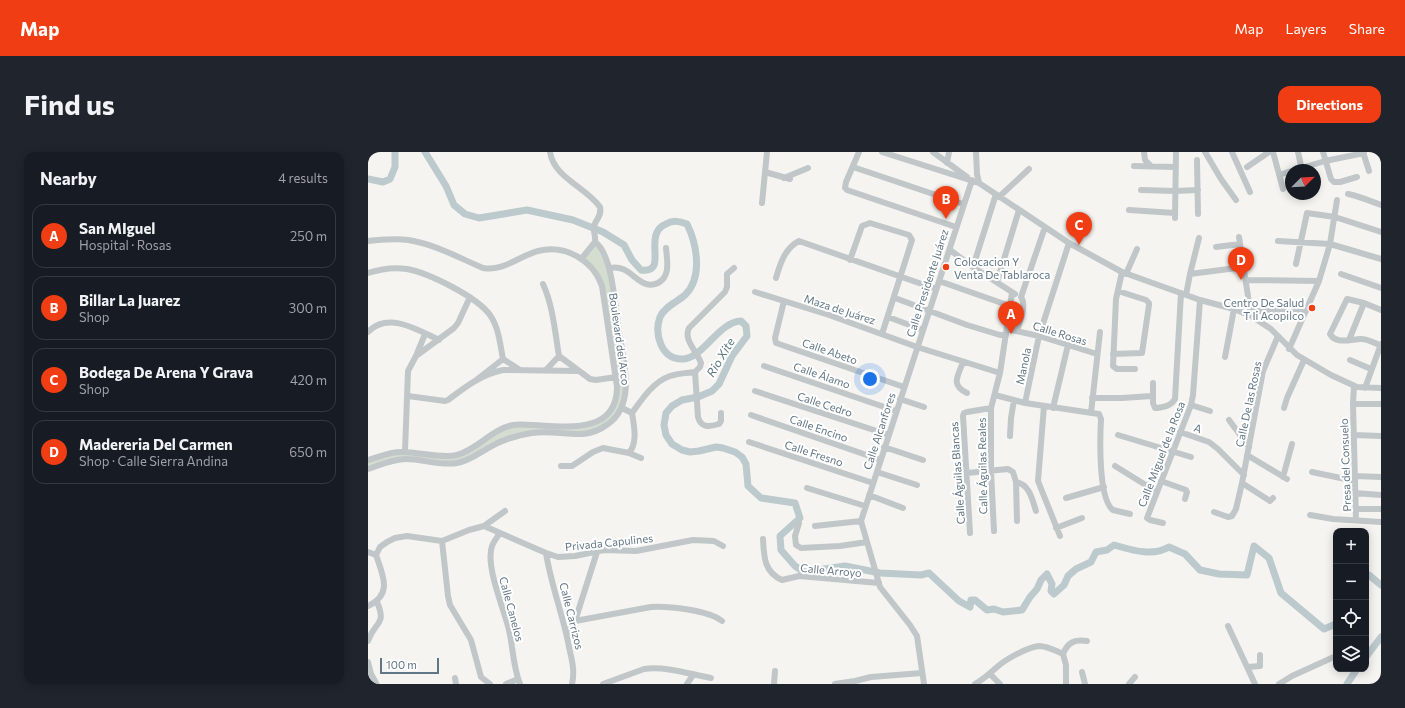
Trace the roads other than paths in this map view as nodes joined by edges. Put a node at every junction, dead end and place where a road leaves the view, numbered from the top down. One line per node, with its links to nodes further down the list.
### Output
1 (550, 152): 57 (street)
2 (774, 152): 16 (street)
3 (859, 152): 25 (street)
4 (882, 152): 35 (street)
5 (933, 152): 20 (street)
6 (949, 152): 20 (street)
7 (976, 152): 36 (street)
8 (1144, 152): 24 (street)
9 (1176, 152): 26 (street)
10 (1205, 152): 44 (street)
11 (1232, 152): 41 (street)
12 (1269, 152): 27 (street)
13 (1273, 152): 33 (street)
14 (1298, 152): 21 (street)
15 (1323, 152): 19 (street)
16 (767, 153): 31 (street)
17 (1363, 153): 19 (street); 30 (street)
18 (1197, 160): 38 (street)
19 (1325, 161): 22 (street); 34 (street)
20 (947, 163): 35 (street)
21 (1301, 164)
22 (1316, 164)
23 (1134, 166): 24 (street)
24 (1150, 166): 26 (street)
25 (853, 167): 47 (street); 53 (street)
26 (1175, 167): 40 (street)
27 (1248, 167)
28 (808, 168): 31 (street)
29 (1029, 169): 43 (street)
30 (1369, 170)
31 (766, 172): 46 (street)
32 (1285, 173): 33 (street)
33 (1279, 175): 39 (street)
34 (1357, 177)
35 (972, 180): 36 (street); 47 (street, Calle Presidente Juárez)
36 (979, 183): 43 (street)
37 (1141, 190): 40 (street)
38 (1198, 190): 40 (street); 51 (street)
39 (1283, 190)
40 (1175, 191): 50 (street)
41 (1250, 192)
42 (1348, 194): 48 (street)
43 (998, 195): 49 (street); 73 (street)
44 (1236, 200)
45 (1337, 200): 52 (street)
46 (762, 203)
47 (963, 204): 53 (street, Calle Presidente Juárez)
48 (1381, 204)
49 (1019, 210): 54 (street); 86 (street)
50 (1129, 210)
51 (1198, 214)
52 (1334, 217): 55 (street); 60 (street); 62 (street)
53 (956, 226): 66 (street, Calle Presidente Juárez)
54 (1046, 227): 61 (street); 95 (street)
55 (1381, 232)
56 (1200, 238): 77 (street)
57 (595, 239): 67 (street); 74 (street, Boulevard del Arco)
58 (368, 241): 67 (street)
59 (1278, 241): 60 (street)
60 (1302, 242): 62 (street); 70 (street)
61 (1069, 243): 76 (street); 114 (street, Manola)
62 (1330, 244): 68 (street); 85 (street)
63 (1216, 247): 71 (street)
64 (666, 248): 74 (street)
65 (1137, 249): 76 (street)
66 (950, 250): 73 (street); 84 (street, Calle Presidente Juárez)
67 (582, 258): 81 (street, Boulevard del Arco)
68 (1381, 259)
69 (850, 260): 79 (street); 79 (street); 80 (street)
70 (1296, 264)
71 (1244, 267): 77 (street); 82 (street)
72 (734, 268): 137 (street)
73 (973, 268): 86 (street)
74 (610, 270): 81 (street); 160 (street, Boulevard del Arco)
75 (368, 273): 94 (street)
76 (1124, 273): 90 (street); 93 (street)
77 (1190, 274): 93 (street)
78 (1341, 274): 88 (street)
79 (901, 276): 89 (street); 96 (street)
80 (776, 278)
81 (600, 280): 139 (street, Boulevard del Arco)
82 (1246, 280): 85 (street); 105 (street)
83 (1381, 280): 88 (street)
84 (939, 281): 89 (street, Calle Presidente Juárez); 100 (street)
85 (1319, 281): 104 (street)
86 (997, 282): 92 (street)
87 (543, 284): 125 (street)
88 (1380, 288)
89 (936, 289): 102 (street, Calle Presidente Juárez)
90 (1118, 291): 123 (street); 123 (street)
91 (755, 292): 98 (street, Maza de Juárez)
92 (1012, 292): 95 (street); 100 (street, Calle Águilas Reales)
93 (1184, 294): 97 (street); 150 (street)
94 (470, 297): 116 (street); 127 (street)
95 (1021, 297): 108 (street)
96 (895, 298): 102 (street, Calle Rosas); 106 (street)
97 (1200, 300): 101 (street); 157 (street, Calle Miguel de la Rosa)
98 (784, 301): 113 (street, Maza de Juárez); 143 (street, Calle Abeto)
99 (1364, 304): 103 (street); 117 (street); 117 (street)
100 (1010, 306): 110 (street, Calle Águilas Reales)
101 (1234, 309): 105 (street); 126 (street)
102 (929, 310): 107 (street, Calle Presidente Juárez); 110 (street, Calle Rosas)
103 (1381, 310)
104 (1306, 311): 105 (street); 121 (street)
105 (1251, 313): 115 (street)
106 (888, 317): 107 (street); 113 (street)
107 (923, 330): 120 (street, Calle Presidente Juárez)
108 (1017, 330): 110 (street, Calle Rosas); 114 (street, Calle Rosas)
109 (368, 332): 112 (street)
110 (1007, 332): 138 (street, Calle Águilas Reales)
111 (1100, 332): 122 (street)
112 (425, 334): 116 (street); 124 (street)
113 (882, 334): 120 (street, Maza de Juárez)
114 (1039, 336): 119 (street, Calle Rosas); 154 (street, Manola)
115 (1278, 336): 121 (street); 180 (street, Calle De las Rosas)
116 (439, 340): 124 (street)
117 (1350, 340): 118 (street)
118 (1381, 344): 135 (street)
119 (1068, 345): 122 (street, Calle Rosas); 162 (street)
120 (917, 347): 130 (street, Maza de Juárez); 143 (street, Calle Alcanfores)
121 (1289, 348): 128 (street)
122 (1097, 354): 151 (street)
123 (1113, 354): 132 (street)
124 (416, 356): 149 (street)
125 (559, 356): 134 (street); 136 (street)
126 (1225, 357)
127 (502, 359): 133 (street); 140 (street)
128 (1304, 360): 142 (street); 163 (street)
129 (1350, 360): 135 (street)
130 (963, 362): 138 (street, Maza de Juárez); 147 (street)
131 (764, 366): 164 (street, Calle Álamo)
132 (1135, 369)
133 (520, 370): 134 (street); 140 (street)
134 (546, 370): 136 (street)
135 (1371, 370): 144 (street)
136 (578, 371): 139 (street)
137 (695, 372): 166 (street); 167 (street)
138 (1000, 373): 148 (street, Calle Águilas Reales)
139 (616, 377): 182 (street, Boulevard del Arco)
140 (475, 381): 149 (street)
141 (1153, 383): 150 (street)
142 (1354, 386): 144 (street); 155 (street, Presa del Consuelo)
143 (904, 387): 152 (street, Calle Alcanfores)
144 (1365, 388): 145 (street)
145 (1381, 388)
146 (755, 392): 172 (street, Calle Cedro)
147 (967, 393)
148 (995, 395): 153 (street); 161 (street, Calle Águilas Reales)
149 (408, 396): 182 (street)
150 (1152, 396): 151 (street)
151 (1092, 398): 168 (street)
152 (900, 399): 159 (street); 164 (street, Calle Alcanfores)
153 (1014, 400): 154 (street); 175 (street)
154 (1025, 403): 158 (street)
155 (1353, 404): 156 (street); 174 (street, Presa del Consuelo)
156 (1381, 404)
157 (1191, 405): 165 (street); 171 (street, Calle Miguel de la Rosa)
158 (1044, 406): 162 (street); 233 (street)
159 (924, 407)
160 (622, 408): 166 (street); 190 (street, Boulevard del Arco)
161 (991, 408): 194 (street, Calle Águilas Reales); 197 (street, Calle Águilas Blancas)
162 (1053, 408): 168 (street)
163 (1284, 408)
164 (896, 411): 172 (street, Calle Alcanfores)
165 (1210, 411)
166 (632, 413): 183 (street)
167 (721, 413)
168 (1091, 413): 206 (street)
169 (751, 415): 188 (street, Calle Encino)
170 (1229, 420): 180 (street)
171 (1180, 432): 181 (street, Calle Miguel de la Rosa); 198 (street, A)
172 (888, 435): 179 (street, Calle Alcanfores)
173 (1118, 435): 181 (street)
174 (1354, 435): 176 (street); 200 (street, Presa del Consuelo)
175 (1010, 436)
176 (1381, 436)
177 (750, 442): 203 (street, Calle Fresno)
178 (1292, 444): 184 (street)
179 (884, 447): 188 (street, Calle Alcanfores); 189 (street)
180 (1249, 447): 184 (street, Calle De las Rosas)
181 (1173, 451): 185 (street); 201 (street, Calle Miguel de la Rosa)
182 (405, 452): 187 (street, Boulevard del Arco); 190 (street)
183 (629, 453): 186 (street); 191 (street)
184 (1247, 455): 198 (street, Calle De las Rosas)
185 (1191, 457)
186 (641, 458)
187 (368, 460)
188 (881, 460): 195 (street, Calle Alcanfores)
189 (923, 460)
190 (386, 463): 193 (street, Boulevard del Arco)
191 (561, 466)
192 (1115, 466): 208 (street)
193 (368, 469)
194 (990, 471): 197 (street); 202 (street); 234 (street, Calle Águilas Reales)
195 (877, 472): 203 (street, Calle Alcanfores); 205 (street)
196 (1312, 472): 200 (street)
197 (967, 473): 235 (street, Calle Águilas Blancas)
198 (1244, 475): 204 (street, Calle De las Rosas)
199 (1381, 477): 200 (street)
200 (1355, 479): 209 (street, Presa del Consuelo)
201 (1161, 481): 208 (street, Calle Miguel de la Rosa); 214 (street)
202 (1016, 482): 220 (street); 227 (street)
203 (873, 483): 210 (street, Calle Alcanfores)
204 (1242, 483): 213 (street); 221 (street, Calle De las Rosas)
205 (916, 485)
206 (1104, 487): 212 (street); 222 (street)
207 (807, 488): 215 (street)
208 (1157, 492): 230 (street, Calle Miguel de la Rosa)
209 (1356, 493): 211 (street); 217 (street, Presa del Consuelo)
210 (869, 495): 215 (street, Calle Alcanfores); 216 (street)
211 (1381, 495)
212 (1066, 498)
213 (1273, 498)
214 (1185, 499)
215 (865, 506): 226 (street, Calle Alcanfores)
216 (903, 508)
217 (1356, 509): 218 (street); 225 (street, Presa del Consuelo)
218 (1381, 509)
219 (505, 511): 231 (street)
220 (1036, 511)
221 (1214, 512)
222 (1130, 514)
223 (1310, 515): 225 (street, Presa del Consuelo)
224 (1082, 518): 233 (street)
225 (1356, 520): 228 (street)
226 (861, 521): 232 (street); 240 (street)
227 (1017, 521)
228 (1381, 522)
229 (799, 523): 240 (street, Calle Arroyo)
230 (1163, 523)
231 (484, 526): 236 (street, Privada Capulines); 239 (street)
232 (815, 526)
233 (1056, 528): 237 (street)
234 (994, 531)
235 (970, 532)
236 (500, 533): 244 (street, Privada Capulines); 268 (street, Calle Canelos)
237 (1060, 536)
238 (763, 540): 246 (street, Calle Arroyo)
239 (442, 541): 245 (street); 270 (street)
240 (866, 542): 246 (street)
241 (723, 546): 243 (street, Privada Capulines)
242 (368, 552): 245 (street)
243 (597, 552): 244 (street, Privada Capulines); 249 (street)
244 (546, 553): 252 (street, Calle Carrizos)
245 (376, 555): 247 (street)
246 (878, 581): 262 (street)
247 (377, 602): 248 (street); 253 (street)
248 (368, 606)
249 (575, 621): 250 (street); 252 (street)
250 (722, 621)
251 (1228, 626): 259 (street)
252 (567, 633): 272 (street, Calle Carrizos)
253 (368, 641)
254 (1087, 641): 255 (street)
255 (1063, 654): 263 (street); 281 (street)
256 (1260, 655): 259 (street)
257 (1333, 657): 285 (street)
258 (368, 662): 269 (street)
259 (1248, 668): 284 (street)
260 (775, 671): 276 (street)
261 (1082, 672): 282 (street)
262 (922, 673): 277 (street); 278 (street)
263 (990, 674): 279 (street); 280 (street)
264 (693, 675): 266 (street); 267 (street); 275 (street)
265 (1135, 677): 283 (street)
266 (619, 678): 273 (street); 274 (street)
267 (711, 678)
268 (519, 681): 271 (street, Calle Canelos)
269 (376, 683)
270 (490, 684)
271 (506, 684)
272 (572, 684)
273 (603, 684)
274 (616, 684)
275 (687, 684)
276 (774, 684)
277 (835, 684)
278 (924, 684)
279 (976, 684)
280 (1000, 684)
281 (1066, 684)
282 (1085, 684)
283 (1129, 684)
284 (1255, 684)
285 (1279, 684)

